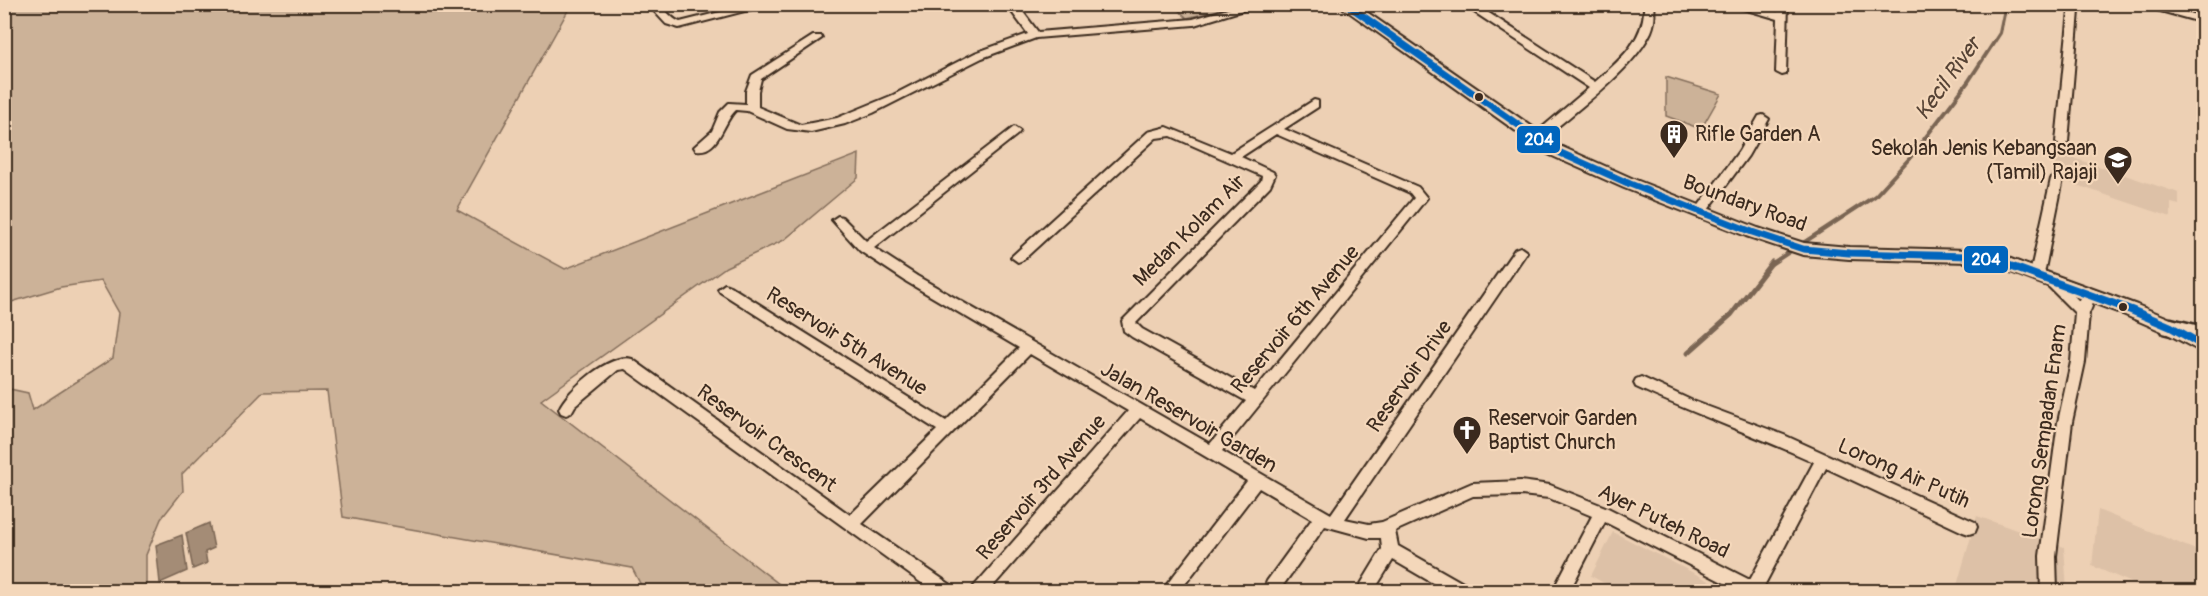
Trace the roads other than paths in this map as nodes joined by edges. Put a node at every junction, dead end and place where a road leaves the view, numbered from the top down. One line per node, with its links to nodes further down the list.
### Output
1 (767, 4): 10 (street)
2 (1011, 4): 14 (street)
3 (1258, 4): 14 (street)
4 (1345, 4): 23 (street, Boundary Road)
5 (1467, 4): 17 (street)
6 (1649, 4): 17 (street)
7 (1731, 4): 12 (street)
8 (1783, 4): 12 (street)
9 (2140, 4): 13 (street)
10 (658, 10)
11 (2074, 10): 24 (street)
12 (1783, 17): 16 (street)
13 (2204, 21)
14 (1035, 35): 19 (street)
15 (817, 38): 19 (street)
16 (1782, 72)
17 (1595, 87): 23 (street)
18 (1314, 104): 21 (street)
19 (752, 110): 25 (street)
20 (1763, 119): 28 (street)
21 (1275, 129): 26 (street); 42 (street, Reservoir 6th Avenue)
22 (1014, 131): 30 (street)
23 (1536, 139): 28 (street, Boundary Road)
24 (2062, 142)
25 (700, 147)
26 (1233, 157): 32 (street, Medan Kolam Air); 42 (street, Medan Kolam Air)
27 (2057, 179): 33 (street)
28 (1701, 211): 33 (street, Boundary Road)
29 (838, 220): 30 (street, Jalan Reservoir Garden)
30 (865, 248): 40 (street, Jalan Reservoir Garden)
31 (1520, 252): 51 (street, Reservoir Drive)
32 (1018, 257)
33 (2041, 276): 35 (street, Boundary Road); 36 (street)
34 (725, 288): 45 (street, Reservoir 5th Avenue)
35 (2087, 293): 36 (street, Lorong Sempadan Enam); 37 (street, Boundary Road)
36 (2082, 312): 64 (street, Lorong Sempadan Enam)
37 (2171, 327): 38 (main road); 39 (street, Boundary Road)
38 (2204, 335)
39 (2204, 346)
40 (1028, 348): 44 (street, Jalan Reservoir Garden); 45 (street)
41 (1641, 383): 47 (street)
42 (1256, 399): 46 (street, Reservoir 6th Avenue)
43 (566, 409): 52 (street, Reservoir Crescent)
44 (1137, 411): 46 (street, Jalan Reservoir Garden); 59 (street, Reservoir 3rd Avenue)
45 (947, 429): 52 (street)
46 (1211, 454): 48 (street, Jalan Reservoir Garden)
47 (1823, 459): 53 (street, Lorong Air Putih); 57 (street, Lorong Air Putih)
48 (1256, 480): 51 (street, Jalan Reservoir Garden); 60 (street)
49 (1550, 492): 50 (street, Ayer Puteh Road); 54 (street, Jalan Reservoir Garden)
50 (1602, 513): 57 (street, Ayer Puteh Road); 63 (street)
51 (1328, 521): 54 (street, Jalan Reservoir Garden); 56 (street, Reservoir Drive)
52 (851, 525): 58 (street, Reservoir Crescent)
53 (1969, 527)
54 (1383, 529): 55 (street)
55 (1390, 550): 61 (street); 62 (street)
56 (1273, 586)
57 (1757, 590)
58 (948, 591)
59 (977, 591)
60 (1169, 591)
61 (1364, 591)
62 (1464, 591)
63 (1560, 591)
64 (2049, 591)

